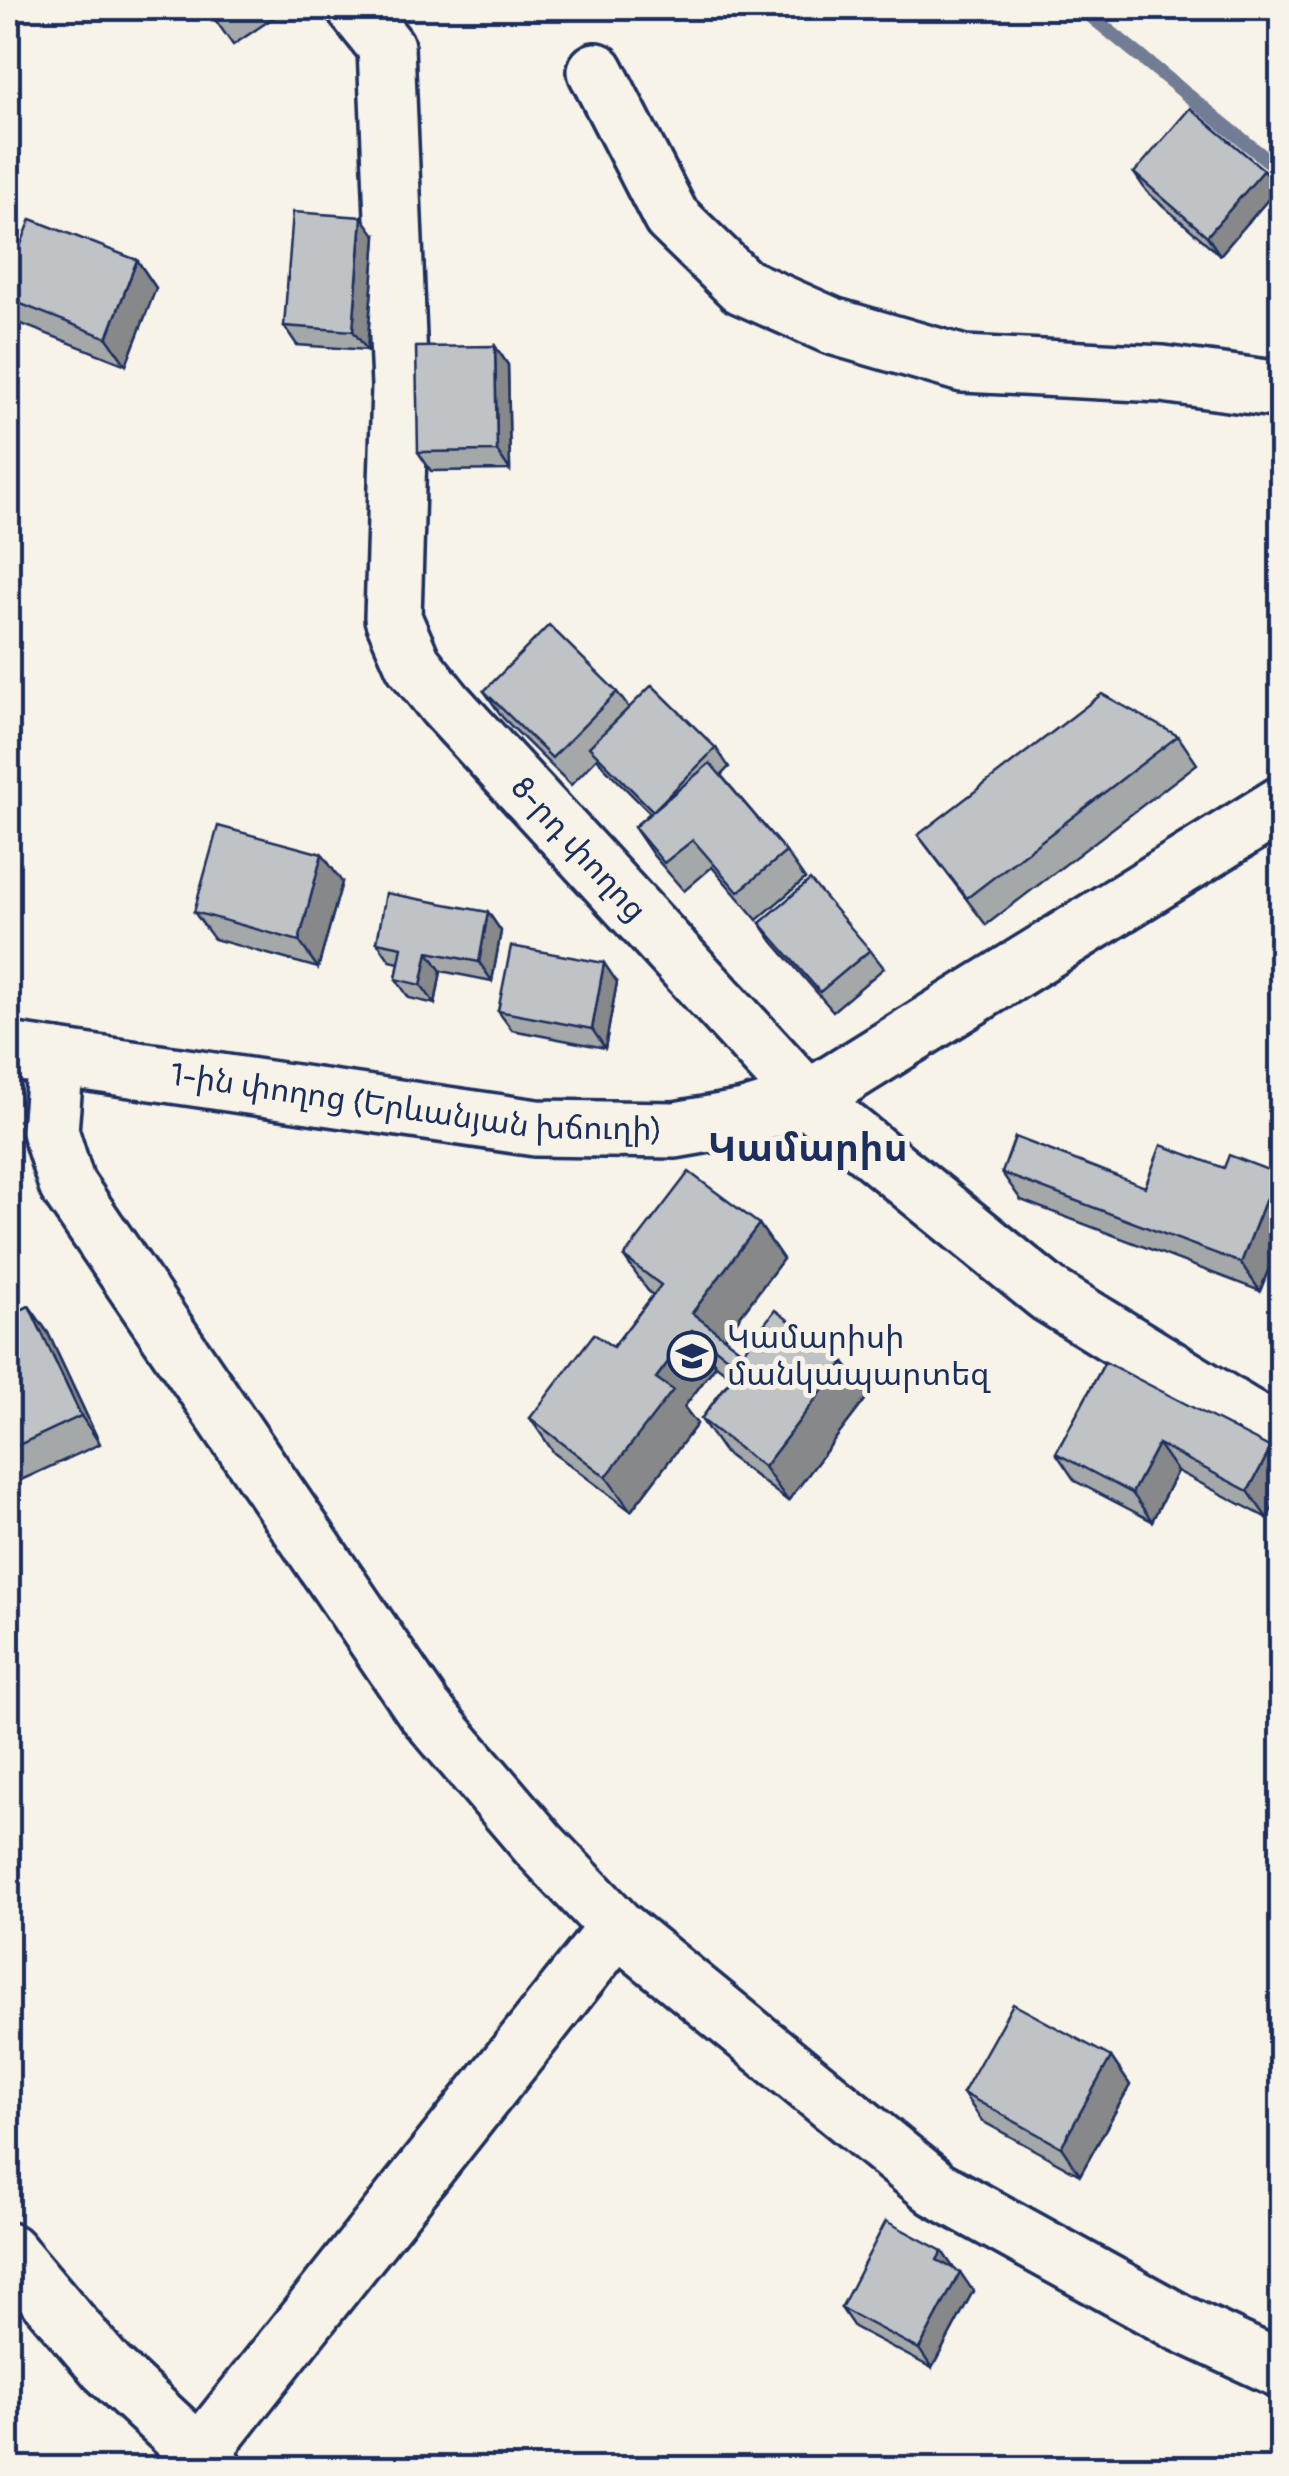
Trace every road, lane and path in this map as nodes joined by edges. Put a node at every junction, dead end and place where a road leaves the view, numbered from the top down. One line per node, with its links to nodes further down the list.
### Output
1 (354, 8): 6 (street, 8-րդ փողոց)
2 (596, 71): 3 (street)
3 (1282, 390)
4 (1282, 804): 6 (street, 1-ին փողոց (Երևանյան խճուղի))
5 (32, 1054): 6 (street, 1-ին փողոց (Երևանյան խճուղի)); 8 (street)
6 (808, 1099): 7 (street, 8-րդ փողոց)
7 (1282, 1438)
8 (616, 1927): 10 (street); 11 (street)
9 (8, 2251): 11 (street)
10 (1282, 2370)
11 (206, 2462)

